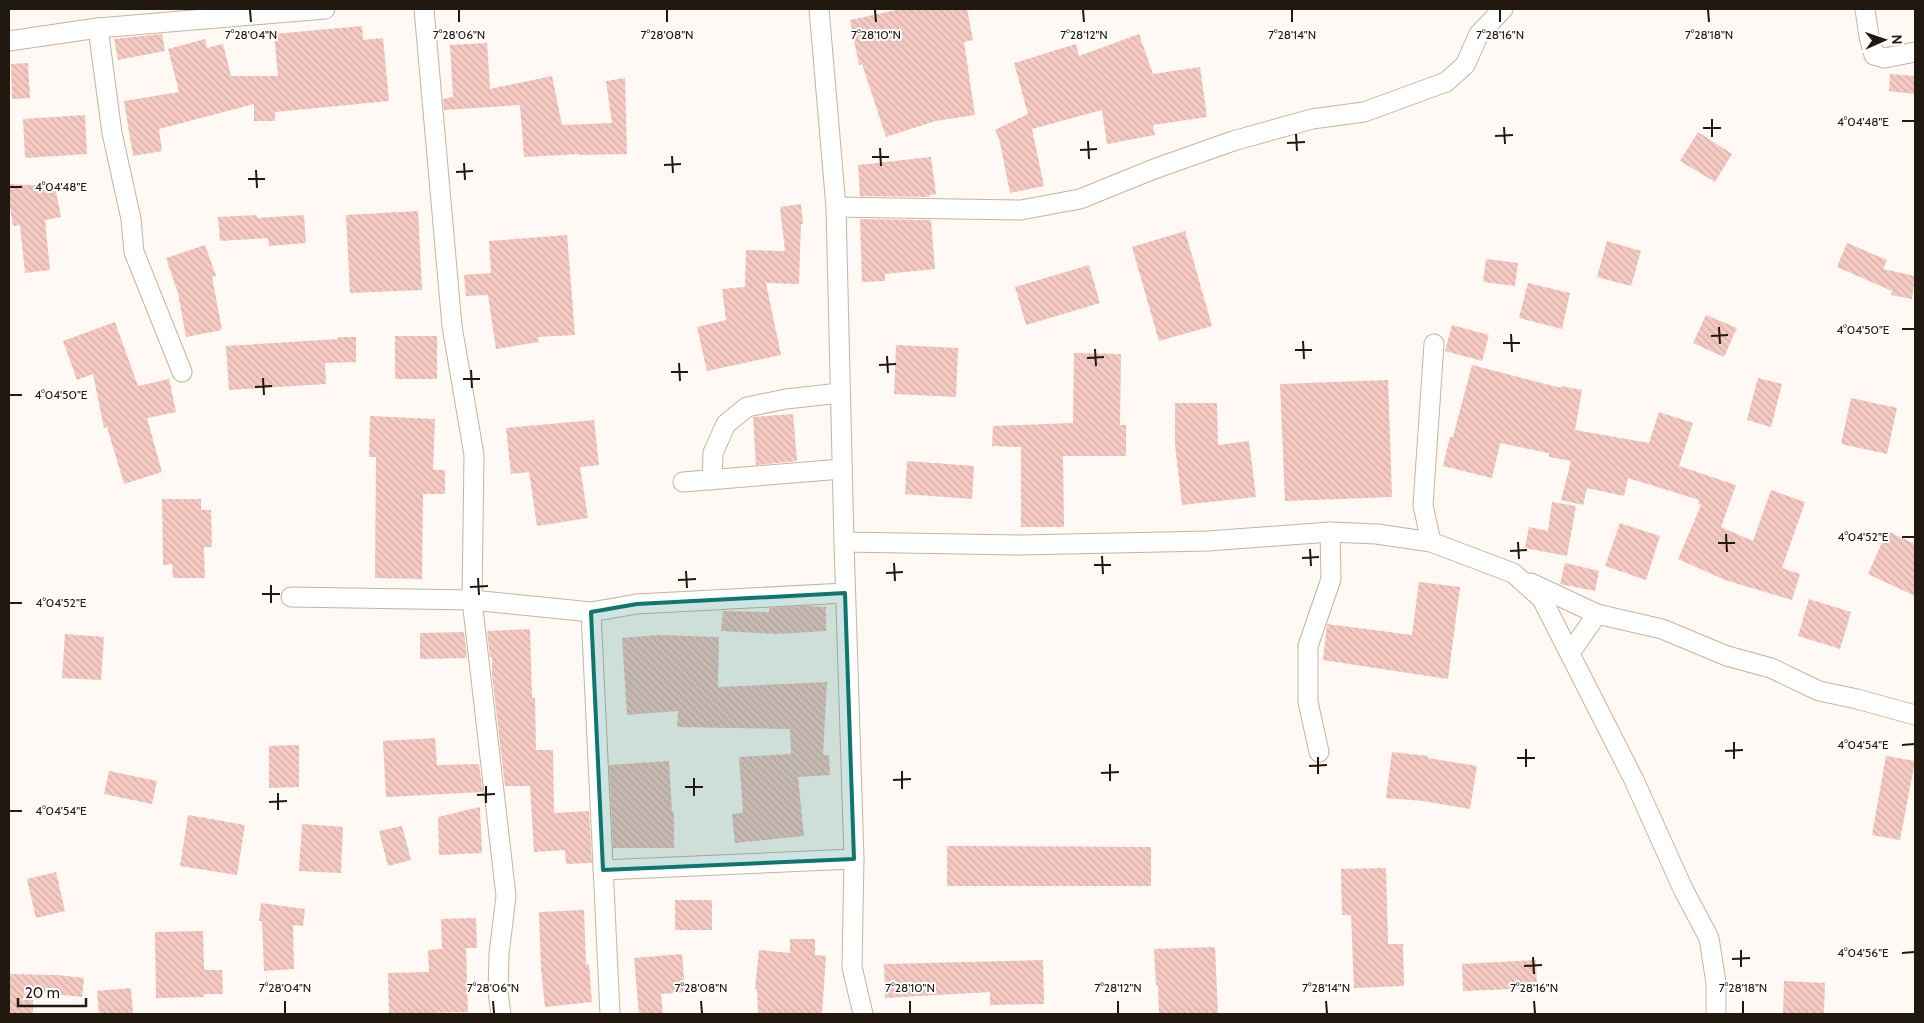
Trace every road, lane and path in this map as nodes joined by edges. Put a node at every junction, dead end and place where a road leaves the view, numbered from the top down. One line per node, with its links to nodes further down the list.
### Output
1 (325, 9): 6 (street)
2 (424, 9): 22 (street)
3 (819, 9): 9 (street)
4 (1503, 9): 9 (street)
5 (1865, 9): 8 (street)
6 (98, 28): 7 (street); 11 (street)
7 (9, 41)
8 (1915, 52)
9 (836, 207): 12 (street)
10 (1434, 344): 18 (street)
11 (182, 372)
12 (840, 393): 13 (street); 14 (street)
13 (842, 468): 14 (street); 17 (street)
14 (712, 480): 15 (street)
15 (683, 482)
16 (1330, 532): 17 (street); 18 (street); 27 (street)
17 (844, 542): 20 (street)
18 (1431, 542): 19 (street)
19 (1517, 577): 24 (street); 25 (street)
20 (846, 593): 23 (street); 28 (street)
21 (291, 597): 22 (street)
22 (472, 600): 23 (street); 30 (street)
23 (590, 612): 29 (street)
24 (1597, 614): 25 (street); 26 (street)
25 (1570, 653): 33 (street)
26 (1915, 715)
27 (1319, 752)
28 (854, 859): 29 (street); 32 (street)
29 (603, 870): 31 (street)
30 (501, 1014)
31 (610, 1014)
32 (863, 1014)
33 (1716, 1014)

